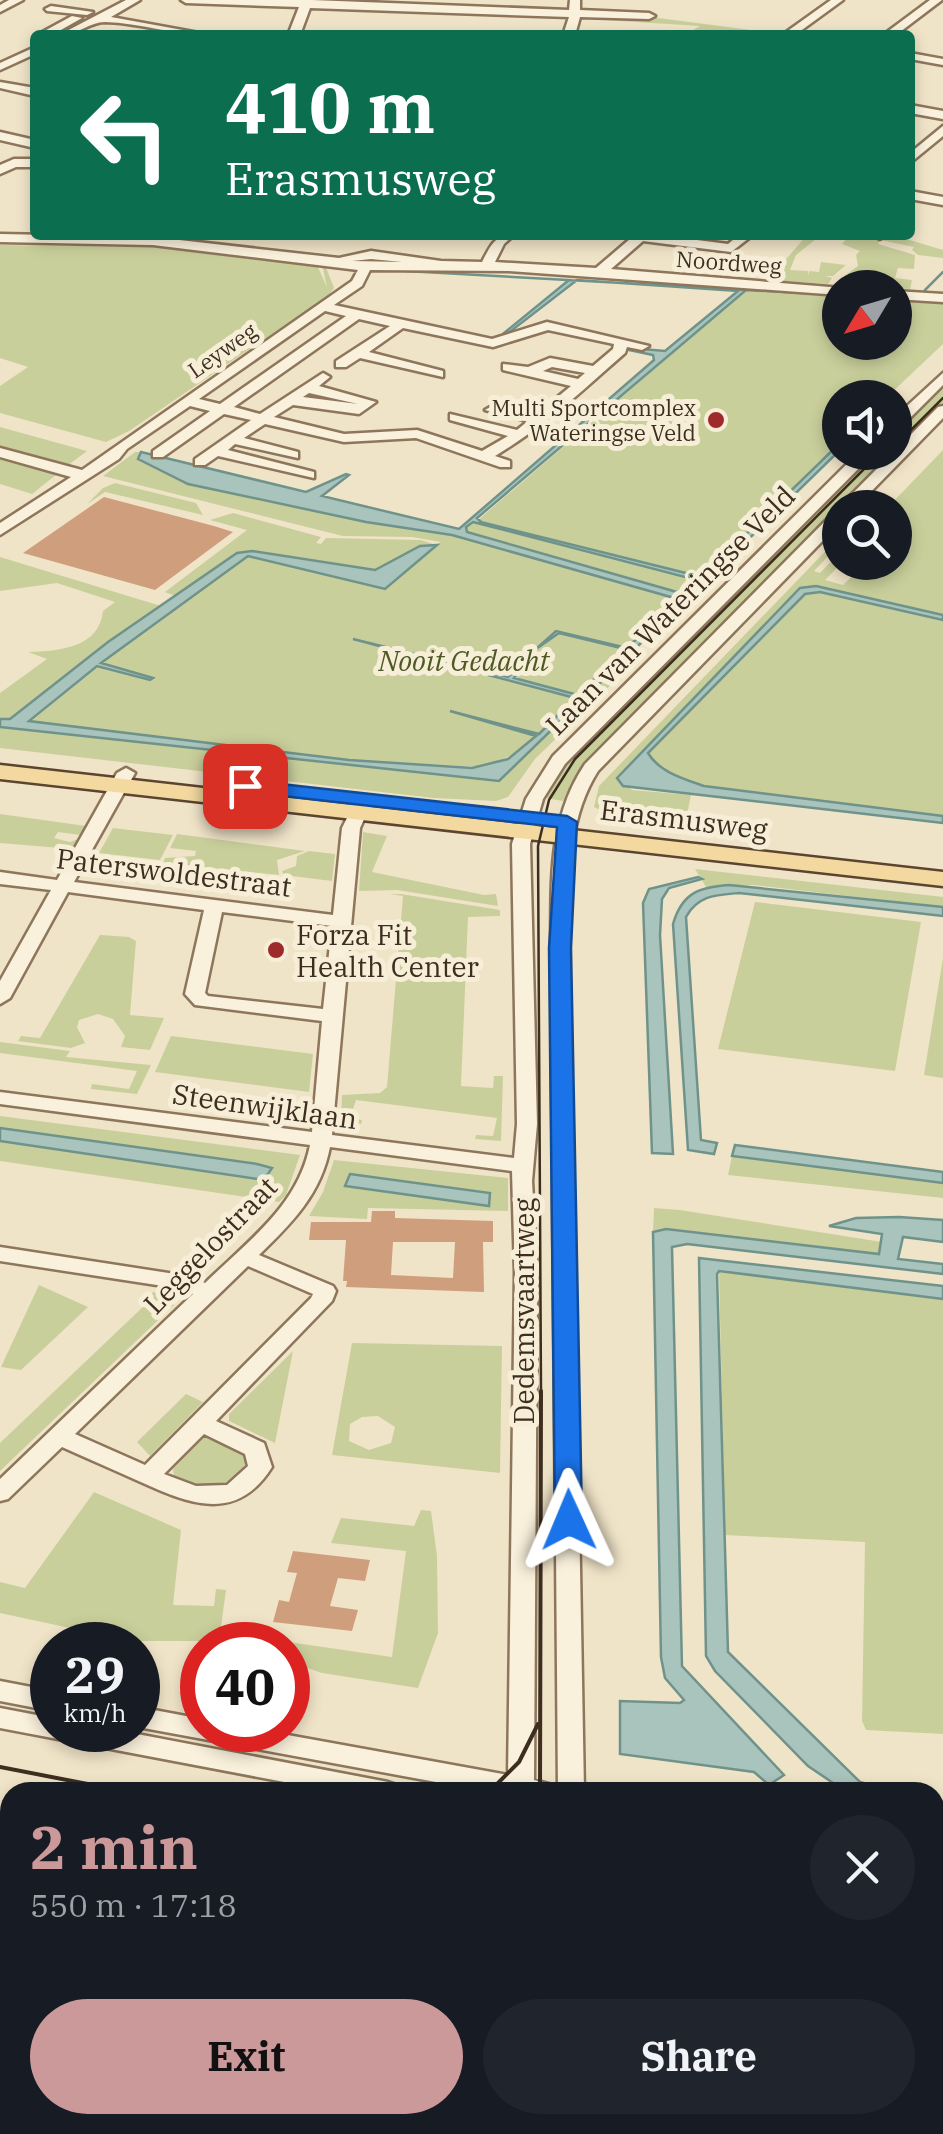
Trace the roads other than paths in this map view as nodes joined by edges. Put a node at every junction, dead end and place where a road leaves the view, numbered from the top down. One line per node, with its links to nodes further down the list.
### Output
1 (18, 0): 8 (street)
2 (135, 0): 10 (street)
3 (186, 0): 6 (street)
4 (838, 0): 16 (street)
5 (937, 0): 17 (street)
6 (306, 2): 7 (street); 15 (street)
7 (576, 6): 11 (street)
8 (0, 9)
9 (59, 9): 10 (street)
10 (93, 15): 12 (street); 13 (street); 14 (street)
11 (649, 16)
12 (56, 30)
13 (73, 30)
14 (173, 30)
15 (296, 30)
16 (795, 30)
17 (896, 30)
18 (30, 41): 20 (street)
19 (30, 52): 23 (street)
20 (2, 53)
21 (915, 57): 22 (street)
22 (943, 62)
23 (0, 67)
24 (0, 85): 25 (street)
25 (30, 91)
26 (915, 100): 27 (street)
27 (943, 100)
28 (915, 110): 29 (street)
29 (943, 115)
30 (943, 130): 33 (street)
31 (0, 136): 32 (street)
32 (30, 143)
33 (915, 151)
34 (915, 152): 35 (street)
35 (943, 154)
36 (30, 163): 37 (street)
37 (0, 170)
38 (915, 196): 39 (street)
39 (943, 201)
40 (0, 238): 41 (street, Noordweg)
41 (30, 238)
42 (170, 240): 47 (street, Noordweg)
43 (502, 240): 48 (street)
44 (629, 240): 49 (street)
45 (659, 240): 46 (street)
46 (740, 240)
47 (363, 257): 48 (street, Noordweg); 53 (street, Leyweg)
48 (486, 266): 49 (street, Noordweg)
49 (599, 270): 50 (street, Noordweg)
50 (822, 289)
51 (912, 296): 52 (street)
52 (943, 298)
53 (323, 307): 54 (street); 71 (street, Leyweg)
54 (356, 315): 55 (street); 73 (street)
55 (398, 326): 56 (street); 58 (street)
56 (621, 344): 57 (street); 63 (street)
57 (642, 346)
58 (364, 348): 61 (street); 65 (street)
59 (570, 348): 60 (street)
60 (550, 362): 63 (street); 64 (street)
61 (341, 364)
62 (508, 367): 64 (street)
63 (597, 371): 68 (street)
64 (530, 372): 68 (street)
65 (438, 374)
66 (323, 377): 69 (street)
67 (943, 377): 72 (street)
68 (582, 384): 77 (street)
69 (308, 388): 70 (street); 70 (street)
70 (291, 400): 76 (street)
71 (188, 401): 73 (street); 90 (street, Leyweg)
72 (912, 408)
73 (222, 409): 76 (street); 84 (street)
74 (943, 410): 93 (street)
75 (456, 417): 78 (street)
76 (260, 419): 80 (street); 86 (street)
77 (539, 419): 78 (street); 79 (street)
78 (481, 424): 79 (street)
79 (520, 435): 86 (street)
80 (232, 440): 82 (street); 85 (street)
81 (311, 444): 85 (street)
82 (216, 451): 87 (street); 89 (street)
83 (0, 452): 90 (street)
84 (158, 454)
85 (293, 455): 89 (street)
86 (482, 457): 88 (street)
87 (200, 462)
88 (506, 464)
89 (274, 466): 92 (street)
90 (88, 470): 94 (street, Leyweg)
91 (850, 470): 100 (street, Laan van Wateringse Veld)
92 (309, 475)
93 (864, 490)
94 (0, 530)
95 (822, 532): 101 (street, Laan van Wateringse Veld)
96 (0, 759): 98 (main road, Erasmusweg)
97 (0, 772): 98 (main road, Erasmusweg)
98 (123, 779): 99 (main road, Erasmusweg); 105 (street)
99 (361, 806): 100 (main road, Erasmusweg); 107 (street, Leggelostraat)
100 (526, 824): 101 (main road, Erasmusweg); 112 (street, Dedemsvaartweg)
101 (566, 829): 102 (main road, Erasmusweg); 104 (main road, Erasmusweg); 129 (street, Dedemsvaartweg)
102 (943, 865)
103 (0, 878): 105 (street, Paterswoldestraat)
104 (943, 879)
105 (64, 886): 106 (street, Paterswoldestraat); 108 (street)
106 (214, 904): 107 (street, Paterswoldestraat); 109 (street)
107 (340, 922): 109 (street, Leggelostraat)
108 (0, 998)
109 (333, 1016): 111 (street, Leggelostraat)
110 (0, 1098): 111 (street, Steenwijklaan)
111 (323, 1142): 112 (street, Steenwijklaan); 114 (street, Leggelostraat)
112 (523, 1166): 128 (street, Dedemsvaartweg)
113 (0, 1254): 115 (street)
114 (245, 1257): 115 (street, Leggelostraat); 116 (street)
115 (208, 1293): 117 (street, Leggelostraat)
116 (201, 1423): 118 (street); 118 (street)
117 (60, 1438): 118 (street); 119 (street, Leggelostraat)
118 (148, 1476)
119 (0, 1492)
120 (0, 1691): 121 (street)
121 (30, 1697)
122 (0, 1718): 123 (street)
123 (30, 1724)
124 (160, 1748): 126 (street)
125 (310, 1750): 127 (street)
126 (336, 1782)
127 (480, 1782)
128 (528, 1782)
129 (570, 1782)

